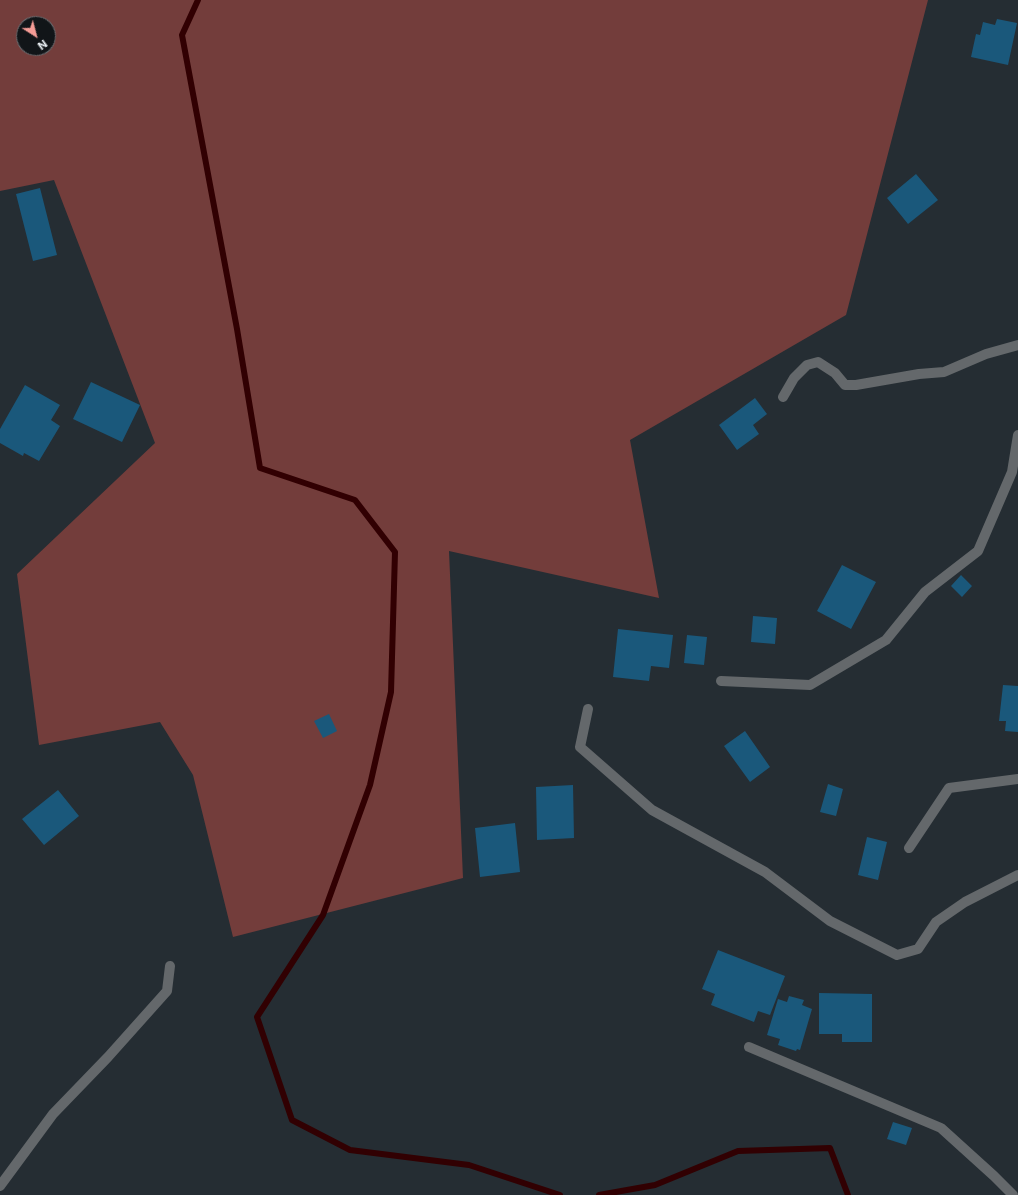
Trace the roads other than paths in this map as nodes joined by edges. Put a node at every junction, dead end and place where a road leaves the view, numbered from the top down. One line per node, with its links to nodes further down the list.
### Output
1 (1018, 345): 2 (street)
2 (783, 397)
3 (1018, 435): 4 (street)
4 (721, 681)
5 (588, 709): 8 (street)
6 (1018, 778): 7 (street)
7 (909, 848)
8 (1018, 875)
9 (170, 966): 11 (street)
10 (749, 1047): 12 (street)
11 (0, 1186)
12 (1013, 1195)

